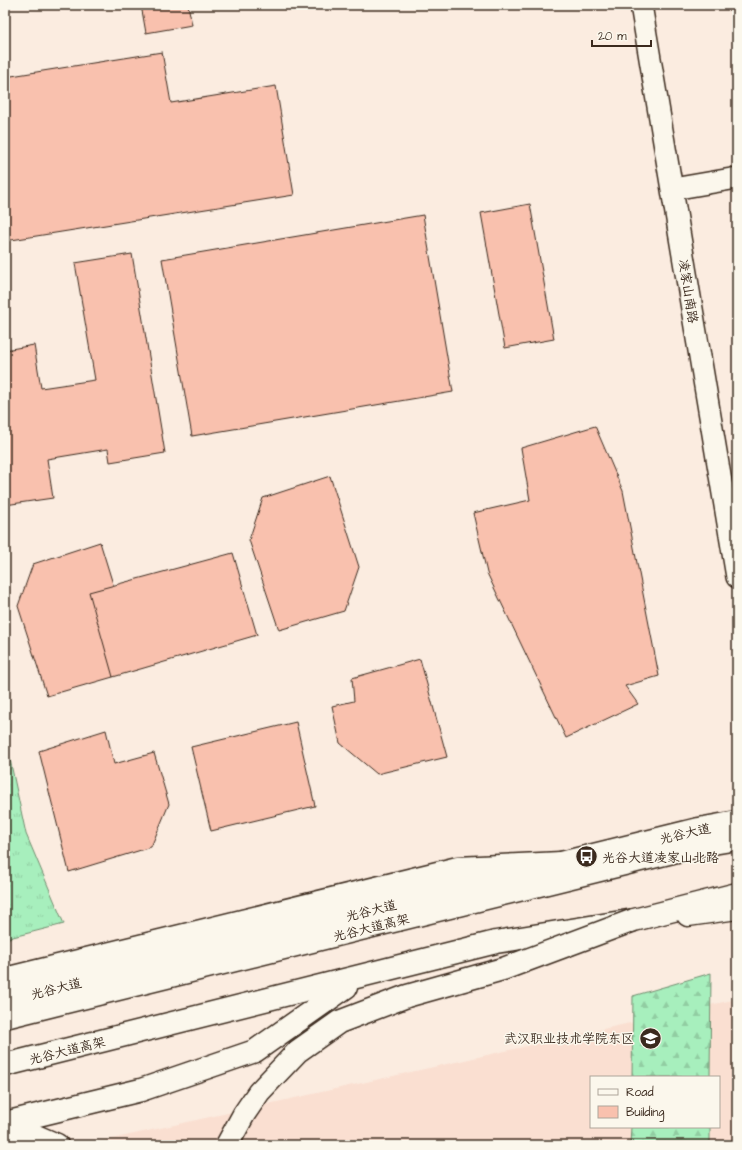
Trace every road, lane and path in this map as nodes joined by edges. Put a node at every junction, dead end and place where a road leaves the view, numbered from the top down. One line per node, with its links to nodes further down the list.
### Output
1 (641, 5): 3 (street, 凌家山南路)
2 (737, 178): 3 (street)
3 (673, 189): 4 (street, 凌家山南路)
4 (737, 577)
5 (737, 822): 7 (main road, 光谷大道)
6 (737, 839): 14 (main road, 光谷大道高架)
7 (561, 863): 11 (main road); 13 (main road, 光谷大道)
8 (737, 894): 10 (main road, 光谷大道高架)
9 (737, 908): 12 (main road)
10 (634, 920): 15 (main road, 光谷大道高架, bridge); 20 (main road, bridge)
11 (5, 979)
12 (346, 987): 16 (main road); 17 (main road)
13 (5, 1000)
14 (5, 1017)
15 (5, 1065)
16 (5, 1074)
17 (5, 1123)
18 (5, 1127): 19 (main road)
19 (57, 1145)
20 (227, 1145)

